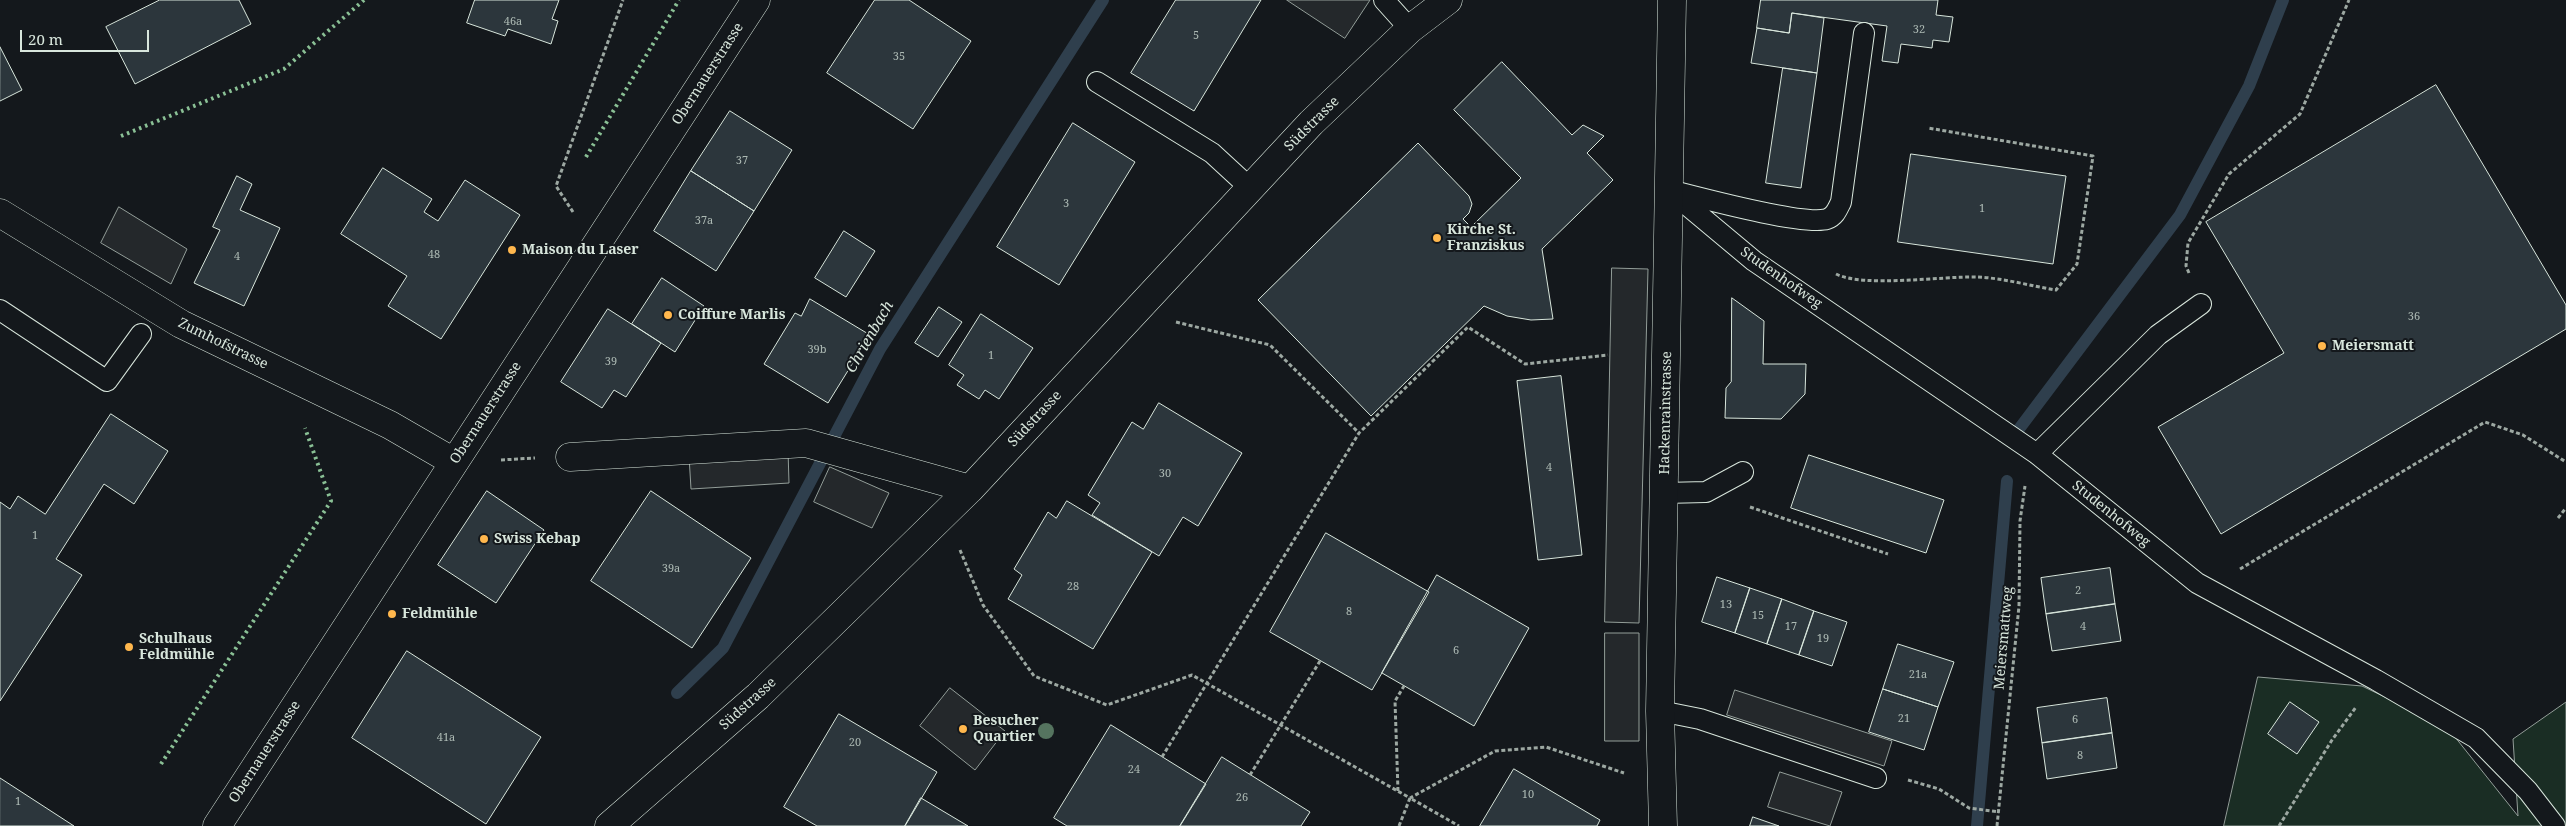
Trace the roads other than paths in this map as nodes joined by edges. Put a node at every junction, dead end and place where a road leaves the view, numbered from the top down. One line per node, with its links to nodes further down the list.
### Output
1 (756, 0): 16 (street, Obernauerstrasse)
2 (1384, 0): 5 (lane)
3 (1448, 0): 5 (street, Südstrasse)
4 (1672, 0): 9 (street, Hackenrainstrasse)
5 (1410, 29): 8 (street, Südstrasse)
6 (1864, 33): 9 (lane)
7 (1097, 82): 8 (lane)
8 (1250, 188): 18 (street, Südstrasse)
9 (1669, 190): 14 (lane, Studenhofweg); 19 (street, Hackenrainstrasse)
10 (1, 215): 16 (street, Zumhofstrasse)
11 (2201, 304): 14 (lane)
12 (0, 310): 13 (lane)
13 (141, 334)
14 (2037, 454): 25 (lane, Studenhofweg)
15 (570, 457): 18 (street)
16 (454, 462): 22 (street, Obernauerstrasse)
17 (1743, 472): 19 (lane)
18 (970, 489): 23 (street, Südstrasse)
19 (1664, 493): 20 (street, Hackenrainstrasse)
20 (1660, 711): 21 (lane); 24 (street, Hackenrainstrasse)
21 (1876, 778)
22 (217, 826)
23 (610, 826)
24 (1663, 826)
25 (2555, 826)

